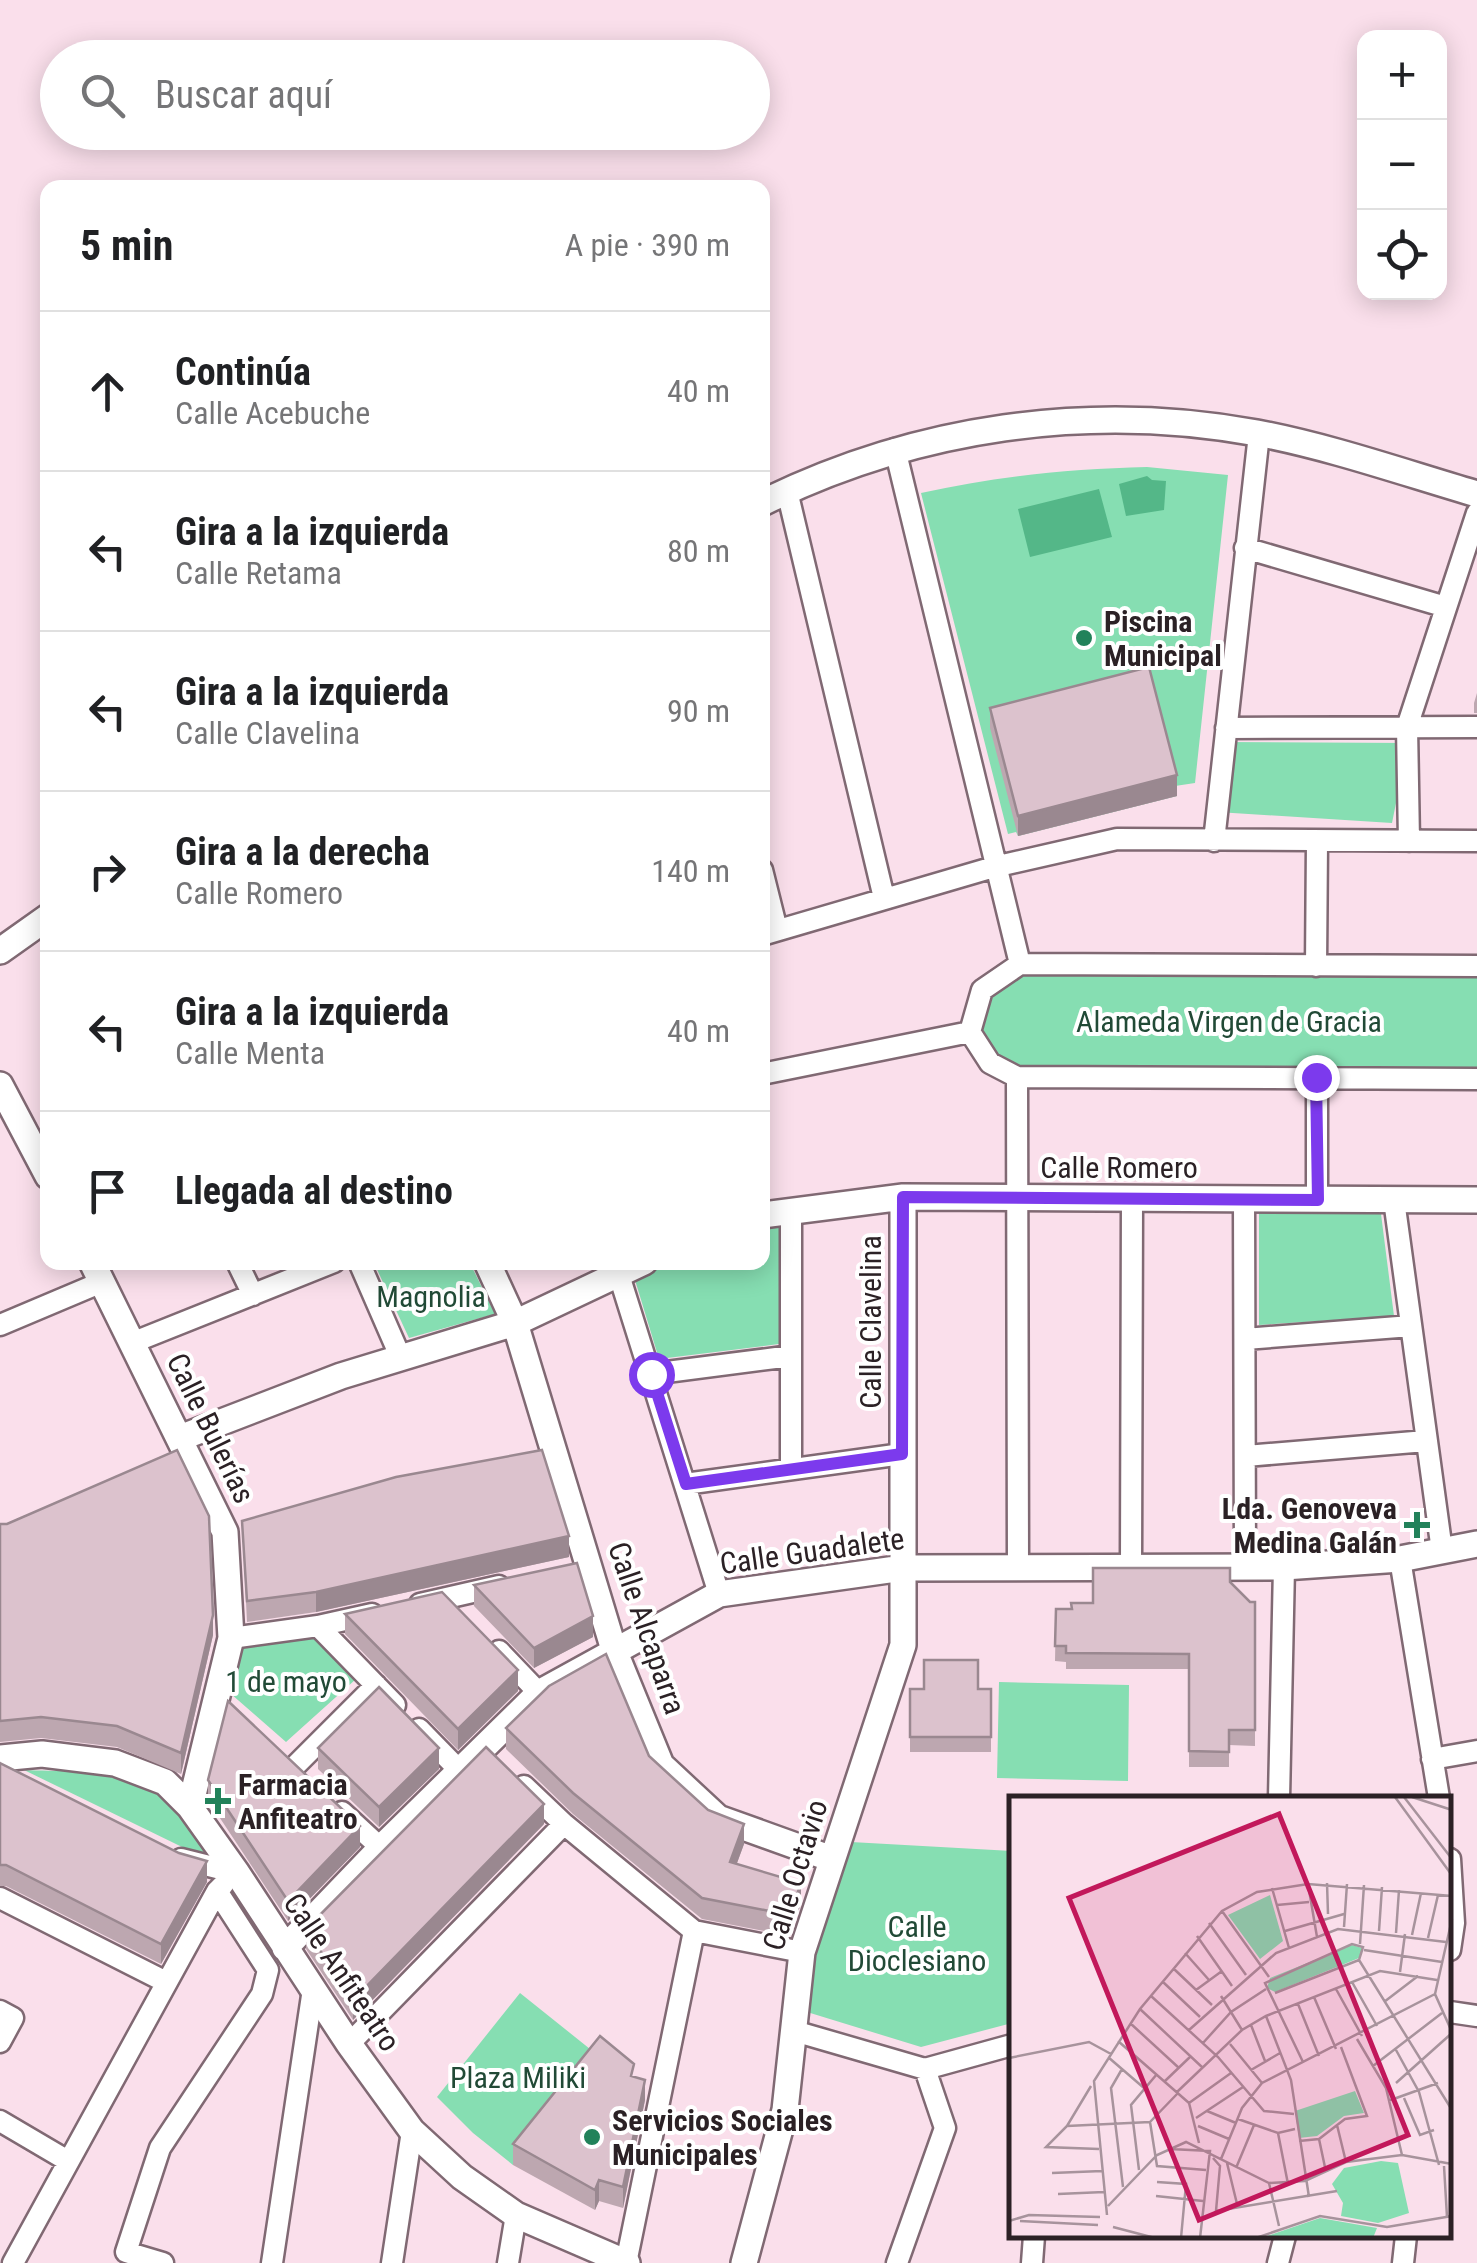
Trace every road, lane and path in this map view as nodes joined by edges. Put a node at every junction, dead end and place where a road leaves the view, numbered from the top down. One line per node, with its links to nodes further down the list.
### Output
1 (1259, 434): 2 (street); 4 (street); 7 (street)
2 (895, 449): 3 (street); 16 (street)
3 (787, 491): 5 (street); 17 (street)
4 (1477, 494)
5 (770, 499)
6 (1477, 512): 8 (street)
7 (1245, 548): 8 (street); 11 (street)
8 (1446, 607): 9 (street)
9 (1407, 727): 10 (street); 11 (street); 14 (street)
10 (1477, 727)
11 (1226, 728): 12 (street)
12 (1214, 841): 13 (street); 16 (street)
13 (1317, 842): 14 (street); 22 (street)
14 (1409, 842): 15 (street)
15 (1477, 842)
16 (994, 867): 17 (street); 21 (street)
17 (884, 898): 19 (street)
18 (40, 924): 20 (street)
19 (770, 932)
20 (0, 951)
21 (1020, 964): 22 (street); 24 (street)
22 (1316, 966): 23 (street)
23 (1477, 966)
24 (970, 1032): 25 (street); 26 (street)
25 (770, 1072)
26 (1017, 1077): 27 (street); 32 (street)
27 (1316, 1077): 28 (street); 35 (street)
28 (1477, 1079)
29 (0, 1085): 30 (street)
30 (40, 1161)
31 (903, 1197): 32 (street, Calle Romero); 38 (street, Calle Romero); 58 (street, Calle Clavelina)
32 (1020, 1199): 33 (street, Calle Romero); 65 (street)
33 (1132, 1199): 34 (street, Calle Romero); 66 (street)
34 (1244, 1199): 35 (street, Calle Romero); 51 (street)
35 (1318, 1200): 36 (street, Calle Romero)
36 (1394, 1200): 37 (street, Calle Romero); 50 (street)
37 (1477, 1200)
38 (791, 1212): 39 (street, Calle Romero); 54 (street)
39 (770, 1215)
40 (242, 1270): 47 (street)
41 (314, 1270): 47 (street)
42 (362, 1270): 53 (street)
43 (491, 1270): 48 (street, Calle Alcaparra)
44 (630, 1270): 46 (street)
45 (97, 1272): 49 (street); 52 (street, Calle Bulerías)
46 (619, 1276): 48 (street); 55 (street)
47 (253, 1295): 52 (street)
48 (515, 1322): 53 (street); 75 (street, Calle Alcaparra)
49 (0, 1325)
50 (1411, 1326): 51 (street); 56 (street)
51 (1246, 1339): 59 (street)
52 (134, 1342): 57 (street, Calle Bulerías)
53 (400, 1356): 57 (street)
54 (792, 1356): 55 (street); 60 (street)
55 (651, 1374): 61 (street)
56 (1426, 1441): 59 (street); 63 (street)
57 (178, 1448): 73 (street, Calle Bulerías)
58 (902, 1454): 60 (street); 68 (street, Calle Clavelina)
59 (1246, 1456): 67 (street)
60 (791, 1468): 61 (street)
61 (686, 1484): 71 (street)
62 (1477, 1544): 63 (street, Calle Guadalete)
63 (1442, 1551): 64 (street, Calle Guadalete)
64 (1400, 1559): 69 (street, Calle Guadalete); 80 (street)
65 (1018, 1566): 66 (street, Calle Guadalete); 68 (street, Calle Guadalete)
66 (1131, 1567): 67 (street, Calle Guadalete)
67 (1246, 1567): 69 (street, Calle Guadalete)
68 (903, 1568): 71 (street, Calle Guadalete); 89 (street, Calle Octavio)
69 (1284, 1568): 83 (street)
70 (519, 1582): 72 (street)
71 (720, 1594): 75 (street, Calle Guadalete)
72 (318, 1626): 73 (street); 76 (street)
73 (231, 1638): 85 (street, Calle Bulerías)
74 (486, 1638): 77 (street)
75 (614, 1650): 77 (street, Calle Guadalete); 89 (street, Calle Alcaparra)
76 (376, 1685): 82 (street); 87 (street)
77 (539, 1693): 79 (street, Calle Guadalete)
78 (1477, 1751): 80 (street)
79 (498, 1760): 82 (street, Calle Guadalete); 86 (street)
80 (1432, 1760): 84 (street)
81 (6, 1767): 85 (street, Calle Anfiteatro)
82 (460, 1771): 87 (street, Calle Guadalete)
83 (1279, 1796)
84 (1439, 1796)
85 (190, 1807): 90 (street, Calle Anfiteatro)
86 (564, 1824): 94 (street); 105 (street)
87 (381, 1848): 96 (street, Calle Guadalete)
88 (168, 1853): 90 (street)
89 (832, 1858): 97 (street, Calle Octavio)
90 (237, 1873): 91 (street); 96 (street, Calle Anfiteatro)
91 (216, 1891): 98 (street); 116 (street)
92 (1452, 1891): 95 (street)
93 (0, 1898): 98 (street)
94 (694, 1931): 97 (street); 120 (street)
95 (1452, 1936)
96 (285, 1948): 99 (street, Calle Anfiteatro)
97 (802, 1952): 103 (street, Calle Octavio)
98 (166, 1982): 110 (street)
99 (313, 1989): 105 (street, Calle Anfiteatro); 117 (street)
100 (1452, 2012): 102 (street)
101 (6, 2014): 104 (street)
102 (1477, 2016)
103 (794, 2031): 107 (street); 121 (street, Calle Octavio)
104 (0, 2042)
105 (349, 2044): 109 (street, Calle Anfiteatro)
106 (1009, 2046): 107 (street)
107 (925, 2069): 122 (street)
108 (0, 2121): 110 (street)
109 (412, 2131): 111 (street, Calle Anfiteatro); 118 (street)
110 (68, 2160): 115 (street)
111 (516, 2215): 119 (street); 120 (street, Calle Anfiteatro)
112 (1034, 2238): 123 (street)
113 (1284, 2238): 124 (street)
114 (1406, 2238): 125 (street)
115 (14, 2263)
116 (163, 2263)
117 (272, 2263)
118 (392, 2263)
119 (508, 2263)
120 (626, 2263)
121 (744, 2263)
122 (898, 2263)
123 (1032, 2263)
124 (1278, 2263)
125 (1403, 2263)

